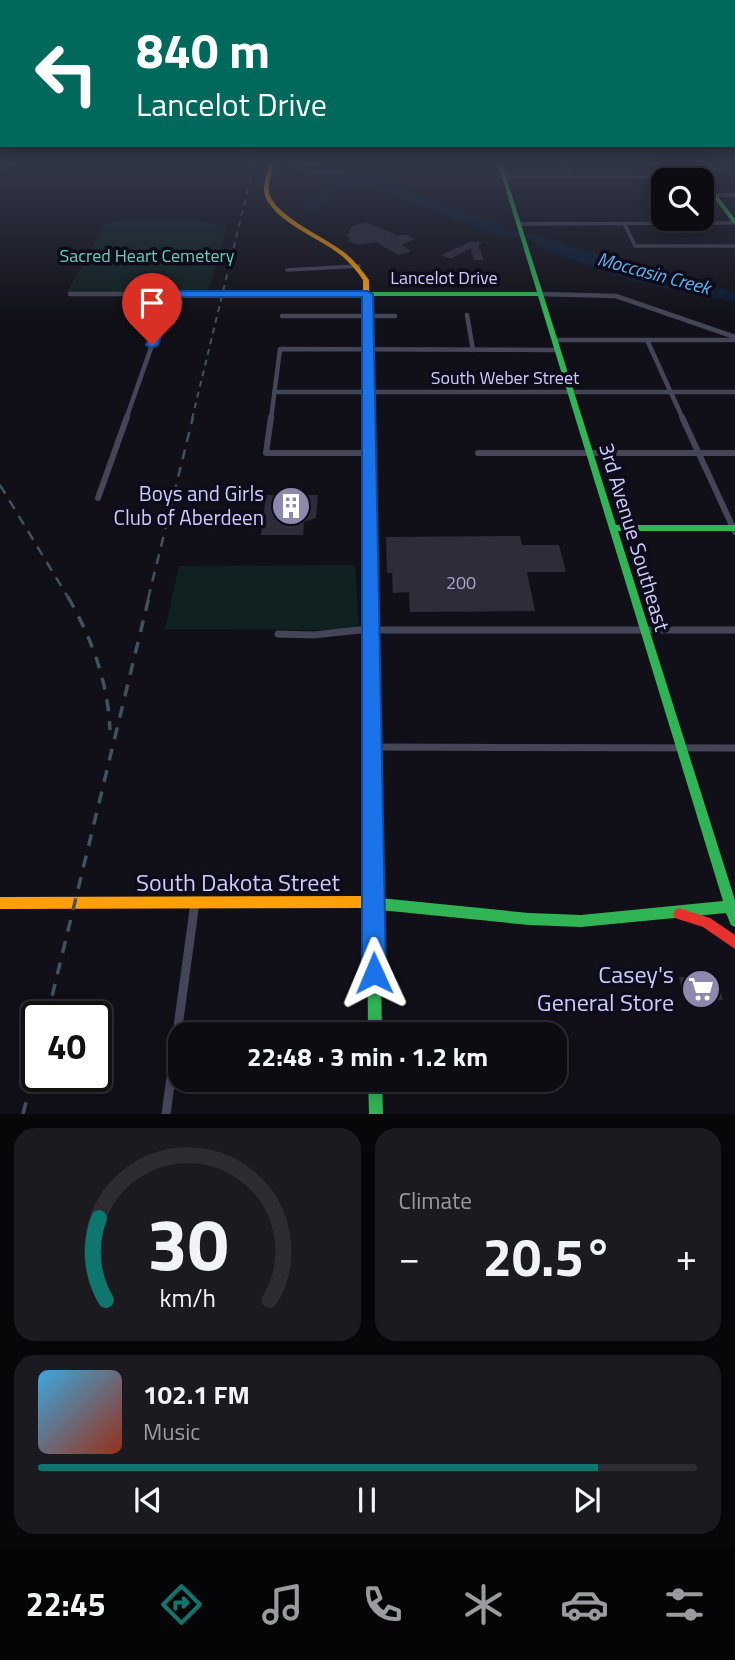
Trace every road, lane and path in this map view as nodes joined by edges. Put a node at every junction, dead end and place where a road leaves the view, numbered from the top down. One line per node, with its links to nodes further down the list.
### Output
1 (291, 216): 7 (main road)
2 (516, 216): 5 (main road, 3rd Avenue Southeast)
3 (624, 223): 4 (street); 5 (street); 6 (street)
4 (735, 223)
5 (521, 232): 12 (main road, 3rd Avenue Southeast)
6 (735, 246)
7 (359, 266): 8 (street); 11 (main road)
8 (286, 270)
9 (70, 294): 10 (street, Lancelot Drive)
10 (170, 294): 11 (street, Lancelot Drive); 32 (street)
11 (367, 294): 12 (main road, Lancelot Drive); 15 (main road)
12 (541, 294): 17 (street); 19 (main road, 3rd Avenue Southeast)
13 (467, 315): 21 (street)
14 (282, 316): 15 (street)
15 (368, 316): 16 (street); 20 (main road)
16 (395, 316)
17 (735, 339): 18 (street)
18 (648, 340): 19 (street); 25 (street)
19 (557, 345): 21 (street); 24 (main road, 3rd Avenue Southeast)
20 (367, 349): 21 (street); 22 (street); 23 (main road)
21 (473, 350)
22 (274, 392): 23 (street, South Weber Street); 27 (street)
23 (367, 392): 24 (street, South Weber Street); 27 (main road)
24 (571, 392): 25 (street, South Weber Street); 31 (main road, 3rd Avenue Southeast)
25 (671, 392): 26 (street, South Weber Street); 29 (street)
26 (735, 392)
27 (367, 453): 35 (main road)
28 (478, 453): 31 (street)
29 (699, 453): 30 (street); 31 (street); 34 (street)
30 (735, 453)
31 (590, 454): 33 (main road, 3rd Avenue Southeast)
32 (98, 498)
33 (612, 528): 34 (main road); 36 (main road, 3rd Avenue Southeast)
34 (734, 529)
35 (369, 630): 36 (street); 38 (street); 39 (main road)
36 (644, 630): 37 (street); 40 (main road, 3rd Avenue Southeast)
37 (735, 630)
38 (278, 634)
39 (371, 747): 40 (street); 42 (main road)
40 (681, 748): 41 (street); 45 (main road, 3rd Avenue Southeast)
41 (735, 748)
42 (373, 902): 44 (main road, South Dakota Street); 46 (main road, South Dakota Street); 49 (main road)
43 (0, 903): 44 (main road, South Dakota Street)
44 (195, 903): 51 (street)
45 (733, 906): 46 (main road, South Dakota Street); 47 (main road, 3rd Avenue Southeast)
46 (670, 913): 48 (main road)
47 (735, 921)
48 (735, 943)
49 (375, 1022)
50 (375, 1092): 52 (main road)
51 (166, 1114)
52 (376, 1114)

